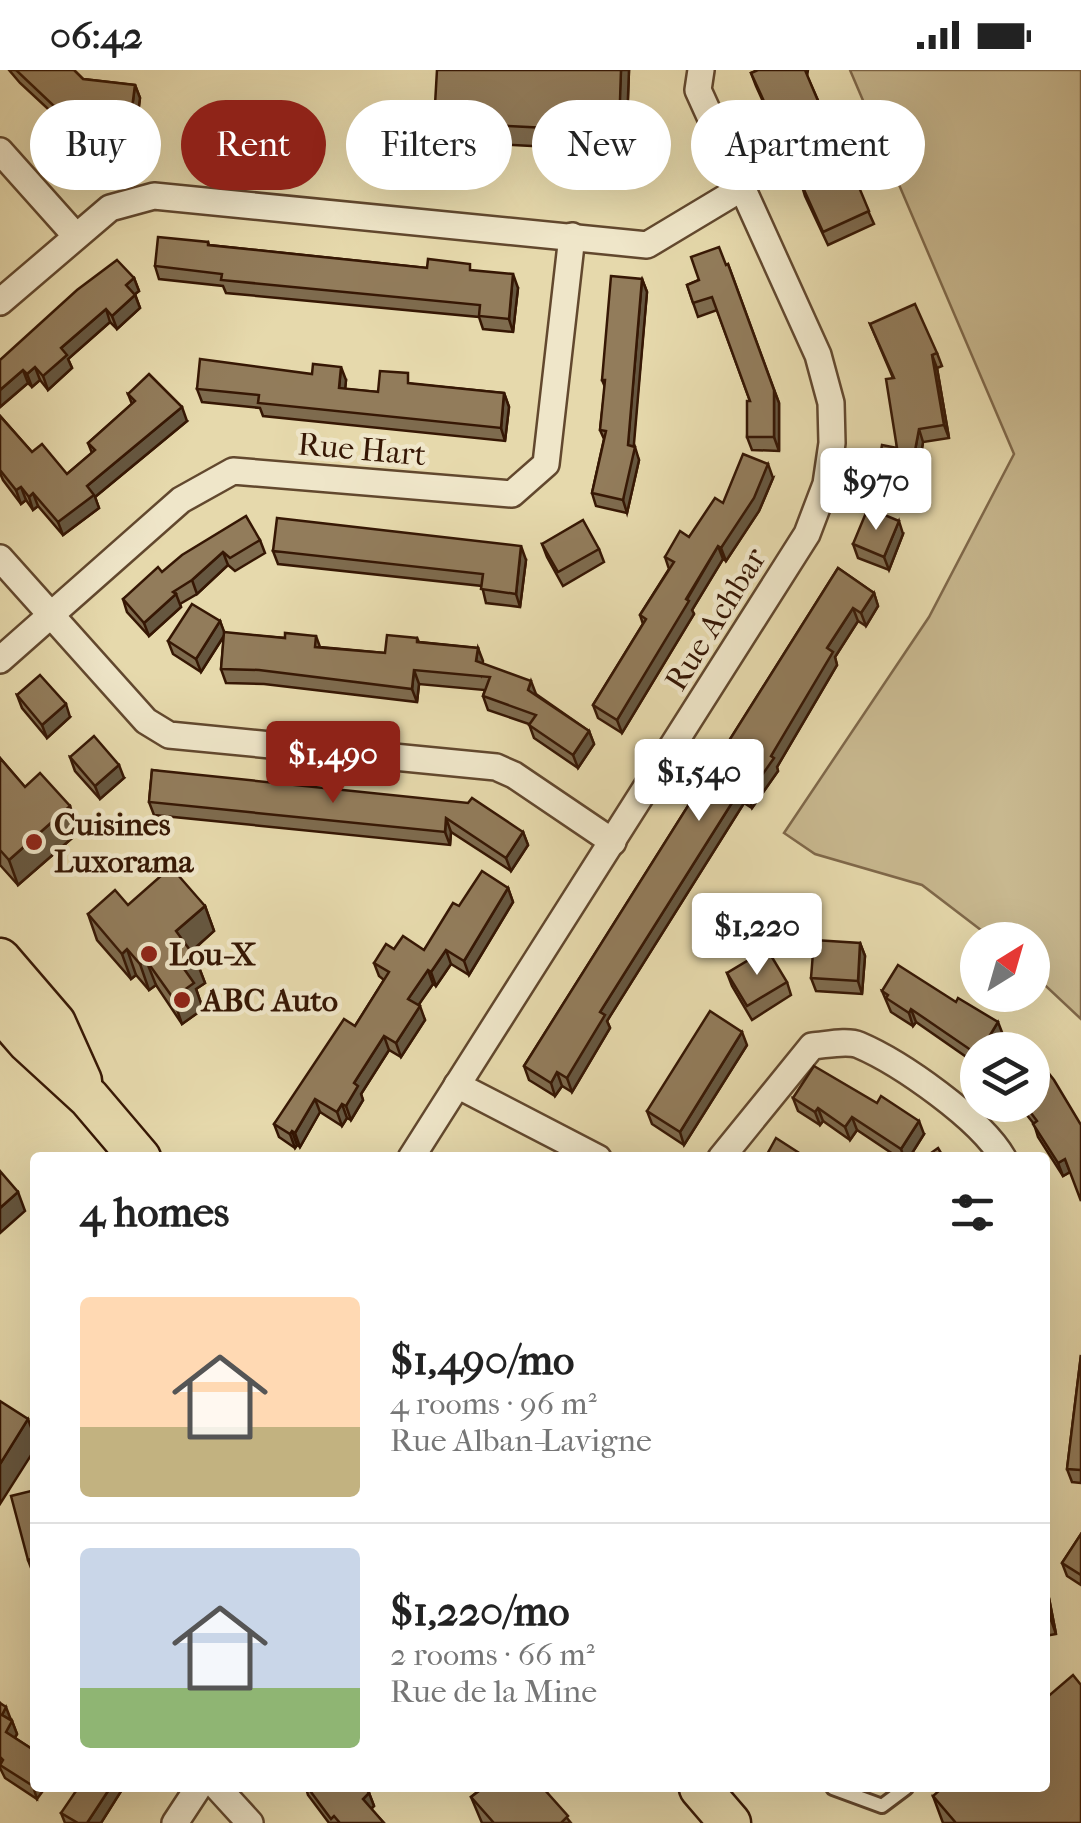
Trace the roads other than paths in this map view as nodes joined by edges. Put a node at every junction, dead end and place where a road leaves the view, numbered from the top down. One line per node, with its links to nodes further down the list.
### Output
1 (701, 70): 2 (street, Rue Achbar)
2 (702, 100)
3 (0, 151): 6 (street)
4 (739, 190): 7 (street)
5 (743, 190): 12 (street, Rue Achbar)
6 (74, 236): 7 (street); 8 (street)
7 (572, 236): 10 (street, Rue Hart)
8 (0, 302)
9 (0, 558): 10 (street)
10 (50, 616): 11 (street, Rue Hart); 12 (street)
11 (0, 660)
12 (613, 842): 15 (street, Rue Achbar)
13 (0, 960): 16 (main road)
14 (0, 1010): 16 (main road)
15 (458, 1085): 18 (street, Rue Achbar); 19 (street)
16 (89, 1098): 17 (main road)
17 (136, 1152)
18 (415, 1152)
19 (586, 1152)
20 (727, 1152): 21 (street)
21 (1000, 1152)
22 (195, 1792): 27 (street)
23 (222, 1792): 28 (street)
24 (703, 1792): 29 (main road)
25 (845, 1792): 26 (lane)
26 (901, 1792)
27 (176, 1823)
28 (250, 1823)
29 (730, 1823)

